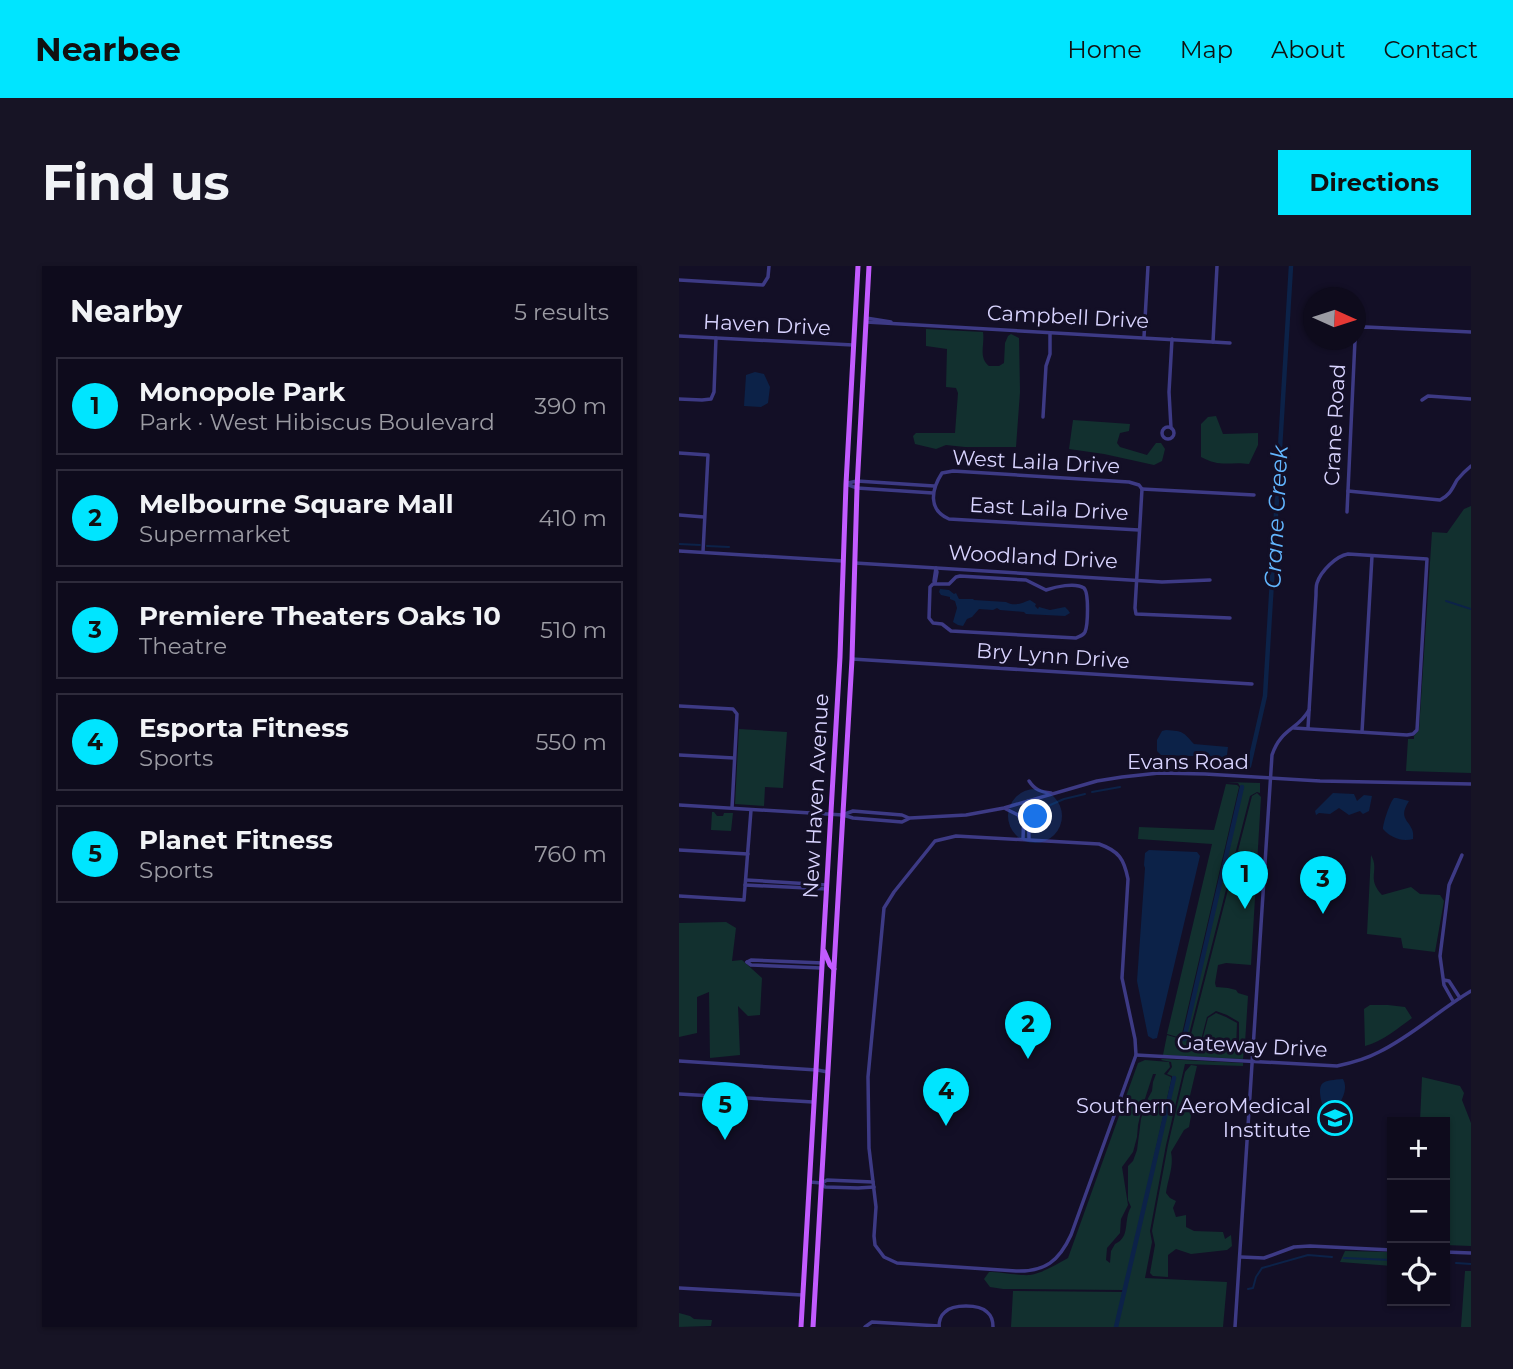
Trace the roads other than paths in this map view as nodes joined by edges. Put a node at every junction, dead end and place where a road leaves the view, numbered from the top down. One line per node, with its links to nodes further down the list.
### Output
1 (769, 266): 6 (street)
2 (857, 266): 7 (main road, New Haven Avenue)
3 (869, 266): 8 (main road, New Haven Avenue)
4 (1148, 266): 13 (street)
5 (1217, 266): 16 (street)
6 (679, 280)
7 (855, 307): 8 (main road); 18 (main road, New Haven Avenue)
8 (866, 320): 10 (street, Campbell Drive); 20 (main road, New Haven Avenue)
9 (1366, 327): 11 (street, Crane Road)
10 (1050, 332): 13 (street, Campbell Drive); 24 (street)
11 (1471, 332)
12 (679, 336): 14 (street, Haven Drive)
13 (1144, 337): 15 (street, Campbell Drive)
14 (716, 338): 18 (street, Haven Drive); 21 (street)
15 (1173, 339): 16 (street, Campbell Drive); 25 (street)
16 (1213, 342): 17 (street, Campbell Drive)
17 (1230, 344)
18 (853, 345): 20 (main road); 28 (main road, New Haven Avenue)
19 (1354, 350): 32 (street, Crane Road)
20 (864, 363): 29 (main road, New Haven Avenue)
21 (679, 399)
22 (1471, 399): 23 (street)
23 (1422, 400)
24 (1043, 417)
25 (1171, 428)
26 (679, 453): 37 (street)
27 (1471, 466): 32 (street)
28 (846, 484): 29 (street); 39 (main road, New Haven Avenue)
29 (857, 485): 30 (street); 33 (street); 44 (main road, New Haven Avenue)
30 (934, 486): 31 (street, West Laila Drive); 33 (street)
31 (1142, 489): 34 (street, West Laila Drive); 38 (street)
32 (1348, 491): 35 (street, Crane Road)
33 (934, 493): 38 (street, East Laila Drive)
34 (1254, 495)
35 (1346, 512)
36 (679, 515): 37 (street)
37 (704, 517): 41 (street)
38 (1139, 530): 46 (street)
39 (844, 545): 43 (main road, New Haven Avenue); 44 (main road)
40 (679, 551): 41 (street)
41 (703, 552): 43 (street)
42 (1372, 556): 57 (street); 60 (street); 60 (street)
43 (843, 561): 48 (main road); 51 (main road, New Haven Avenue)
44 (855, 563): 45 (street, Woodland Drive); 48 (main road, New Haven Avenue)
45 (936, 568): 46 (street, Woodland Drive); 49 (street)
46 (1137, 579): 47 (street, Woodland Drive); 50 (street)
47 (1210, 580)
48 (855, 581): 53 (main road, New Haven Avenue)
49 (935, 584): 49 (street)
50 (1230, 618)
51 (841, 646): 52 (main road, New Haven Avenue); 53 (main road)
52 (840, 657): 54 (main road); 72 (main road, New Haven Avenue)
53 (852, 659): 54 (main road, New Haven Avenue); 55 (street, Bry Lynn Drive)
54 (851, 671): 73 (main road, New Haven Avenue)
55 (1252, 684)
56 (679, 706): 62 (street)
57 (1309, 710): 58 (street); 59 (street)
58 (1308, 728): 59 (street); 60 (street)
59 (1292, 729): 63 (street)
60 (1362, 732)
61 (679, 755): 62 (street)
62 (734, 758): 69 (street)
63 (1271, 778): 65 (street, Evans Road); 66 (street, Evans Road); 94 (street)
64 (1029, 781): 66 (street)
65 (1471, 783)
66 (1053, 793): 67 (street, Evans Road)
67 (1028, 801): 70 (street, Evans Road); 74 (street); 76 (street)
68 (679, 805): 69 (street, Evans Road)
69 (732, 808): 71 (street, Evans Road)
70 (1004, 808): 73 (street, Evans Road); 74 (street)
71 (751, 810): 72 (street, Evans Road); 78 (street)
72 (831, 815): 73 (street, Evans Road); 81 (main road, New Haven Avenue)
73 (843, 815): 83 (main road, New Haven Avenue)
74 (1024, 826): 75 (street)
75 (1023, 839): 76 (street); 101 (street)
76 (1029, 839): 92 (street)
77 (679, 850): 78 (street)
78 (748, 854): 80 (street)
79 (1462, 855): 88 (street)
80 (745, 883): 81 (street); 82 (street)
81 (827, 887): 83 (main road); 84 (main road, New Haven Avenue)
82 (679, 895)
83 (838, 901): 86 (main road, New Haven Avenue)
84 (823, 948): 85 (main road, New Haven Avenue); 86 (main road)
85 (822, 965): 85 (street); 87 (main road); 95 (main road, New Haven Avenue)
86 (834, 969): 87 (main road, New Haven Avenue)
87 (834, 979): 96 (main road, New Haven Avenue)
88 (1444, 980): 90 (street); 91 (street)
89 (1471, 991): 90 (street, Gateway Drive)
90 (1459, 998): 91 (street, Gateway Drive)
91 (1454, 1001): 94 (street, Gateway Drive)
92 (1136, 1055): 94 (street, Gateway Drive); 101 (street)
93 (679, 1061): 95 (street)
94 (1253, 1062): 105 (street)
95 (817, 1070): 96 (street); 98 (main road, New Haven Avenue)
96 (828, 1072): 100 (main road, New Haven Avenue)
97 (679, 1094): 98 (street)
98 (815, 1102): 99 (main road, New Haven Avenue)
99 (810, 1182): 100 (street); 107 (main road, New Haven Avenue)
100 (822, 1183): 101 (street); 110 (main road, New Haven Avenue)
101 (873, 1185)
102 (1387, 1250): 105 (street)
103 (1450, 1252): 104 (street)
104 (1471, 1253)
105 (1241, 1256): 113 (street)
106 (679, 1288): 107 (street)
107 (804, 1295): 109 (main road, New Haven Avenue)
108 (939, 1326): 111 (street); 112 (street)
109 (803, 1327)
110 (813, 1327)
111 (865, 1327)
112 (993, 1327)
113 (1235, 1327)

